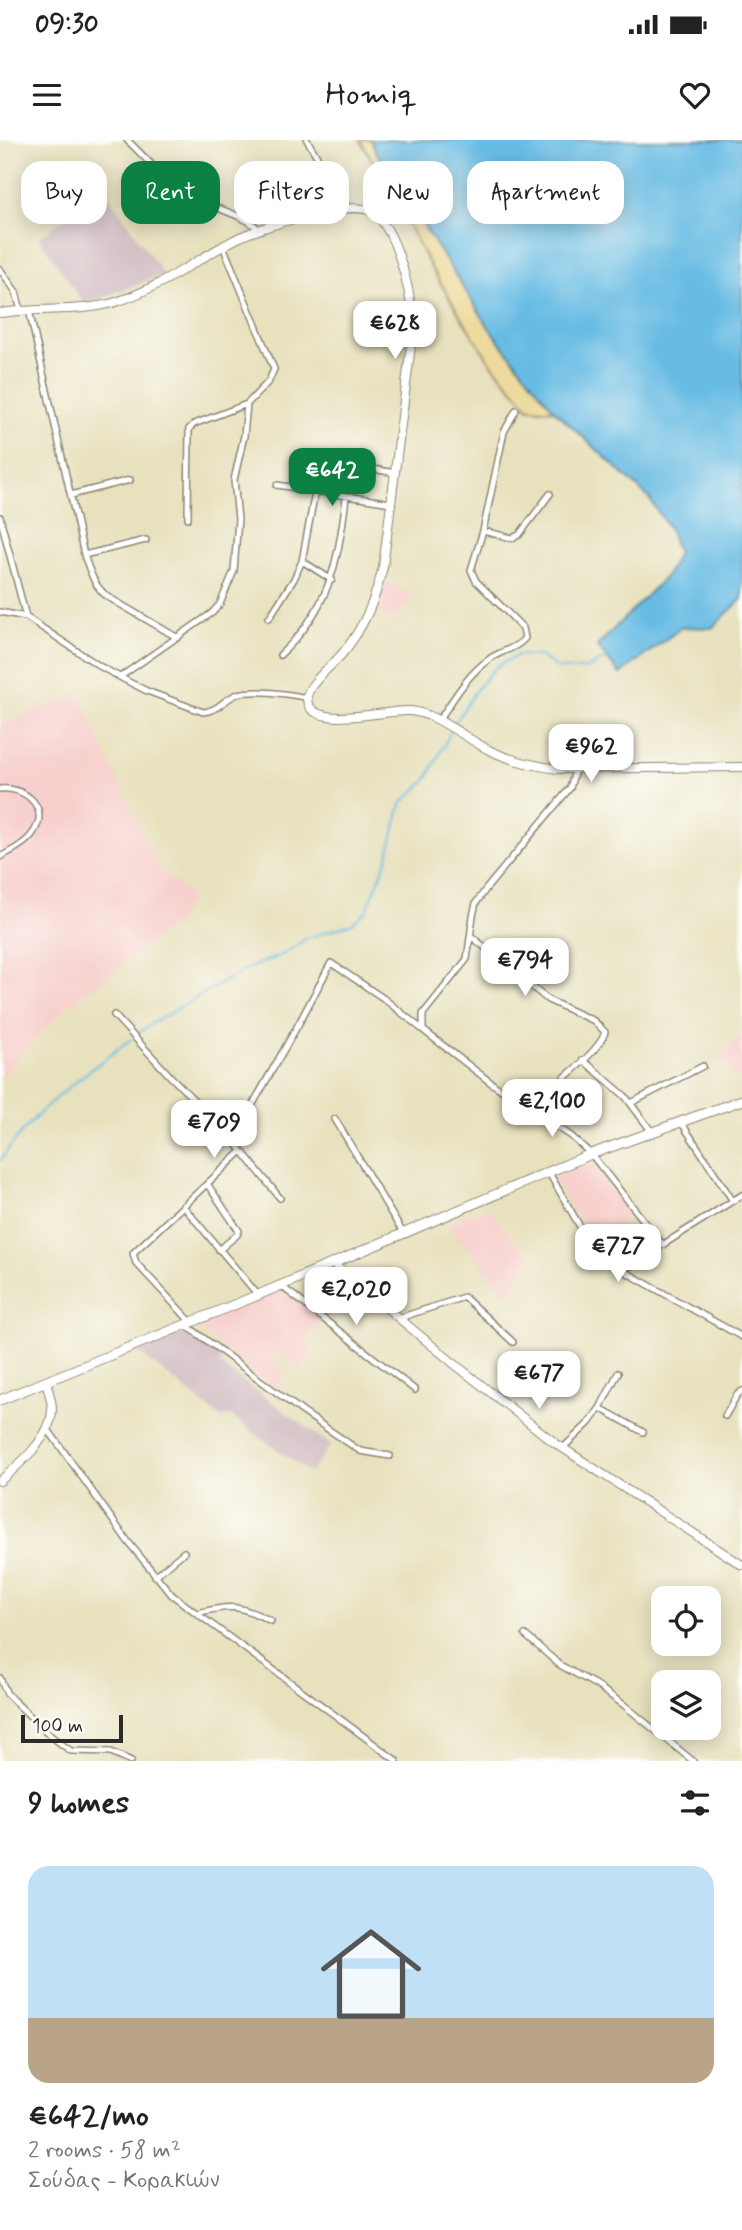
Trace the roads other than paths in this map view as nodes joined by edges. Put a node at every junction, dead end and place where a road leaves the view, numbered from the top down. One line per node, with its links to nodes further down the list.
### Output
1 (127, 140): 6 (street)
2 (307, 140): 3 (street)
3 (320, 161)
4 (349, 208): 14 (main road)
5 (281, 224): 6 (main road)
6 (260, 230): 7 (main road)
7 (223, 246): 9 (main road); 11 (street)
8 (0, 269): 9 (street)
9 (25, 310): 10 (main road); 19 (street)
10 (0, 313)
11 (247, 404): 23 (street); 32 (street)
12 (516, 410): 24 (street)
13 (311, 458): 14 (street)
14 (395, 473): 21 (main road)
15 (130, 480): 19 (street)
16 (277, 485): 17 (street)
17 (315, 492): 20 (street); 27 (street)
18 (550, 494): 24 (street)
19 (71, 495): 26 (street)
20 (346, 497): 21 (street); 28 (street)
21 (391, 503): 35 (main road)
22 (0, 517): 30 (street)
23 (188, 518)
24 (483, 531): 36 (street)
25 (146, 540): 26 (street)
26 (84, 555): 32 (street)
27 (302, 561): 28 (street); 31 (street)
28 (332, 580): 33 (street)
29 (0, 612): 30 (street)
30 (26, 617): 34 (street)
31 (269, 618)
32 (178, 638): 34 (street)
33 (280, 655)
34 (120, 677): 35 (street)
35 (307, 698): 36 (main road)
36 (441, 722): 38 (main road)
37 (742, 767): 38 (main road)
38 (575, 770): 41 (street)
39 (0, 789): 40 (street)
40 (0, 858)
41 (471, 936): 43 (street); 44 (street)
42 (114, 1015): 52 (street)
43 (423, 1030): 48 (street); 52 (street)
44 (583, 1060): 47 (street); 48 (street)
45 (703, 1066): 47 (street)
46 (742, 1100): 50 (main road)
47 (631, 1103): 51 (street)
48 (528, 1107): 54 (street)
49 (335, 1119): 61 (street)
50 (680, 1121): 51 (main road); 59 (street)
51 (652, 1132): 54 (main road)
52 (233, 1139): 53 (street)
53 (242, 1151): 56 (street); 58 (street)
54 (591, 1154): 55 (main road); 62 (street)
55 (549, 1173): 61 (main road); 65 (street)
56 (208, 1185): 60 (street); 63 (street)
57 (742, 1195): 59 (street)
58 (280, 1198)
59 (733, 1201): 62 (street)
60 (184, 1207): 63 (street); 69 (street)
61 (403, 1233): 64 (main road)
62 (663, 1245): 65 (street)
63 (219, 1250): 67 (street)
64 (332, 1263): 66 (main road); 68 (main road)
65 (621, 1271): 70 (street)
66 (280, 1285): 67 (main road); 74 (street)
67 (258, 1295): 69 (main road)
68 (399, 1318): 71 (street); 81 (main road)
69 (188, 1323): 73 (main road); 82 (street)
70 (742, 1337)
71 (513, 1342)
72 (618, 1373): 77 (street)
73 (46, 1381): 76 (main road); 79 (main road)
74 (415, 1390)
75 (742, 1391): 78 (street)
76 (0, 1400)
77 (600, 1408): 80 (street); 81 (street)
78 (725, 1416)
79 (47, 1428): 83 (main road); 86 (street)
80 (643, 1432)
81 (563, 1448): 85 (main road)
82 (390, 1456)
83 (0, 1480)
84 (184, 1552): 86 (street)
85 (742, 1564)
86 (155, 1576): 87 (street)
87 (197, 1613): 88 (street); 92 (street)
88 (271, 1621)
89 (524, 1635): 93 (street)
90 (0, 1678): 91 (street)
91 (131, 1761)
92 (397, 1761)
93 (693, 1761)

